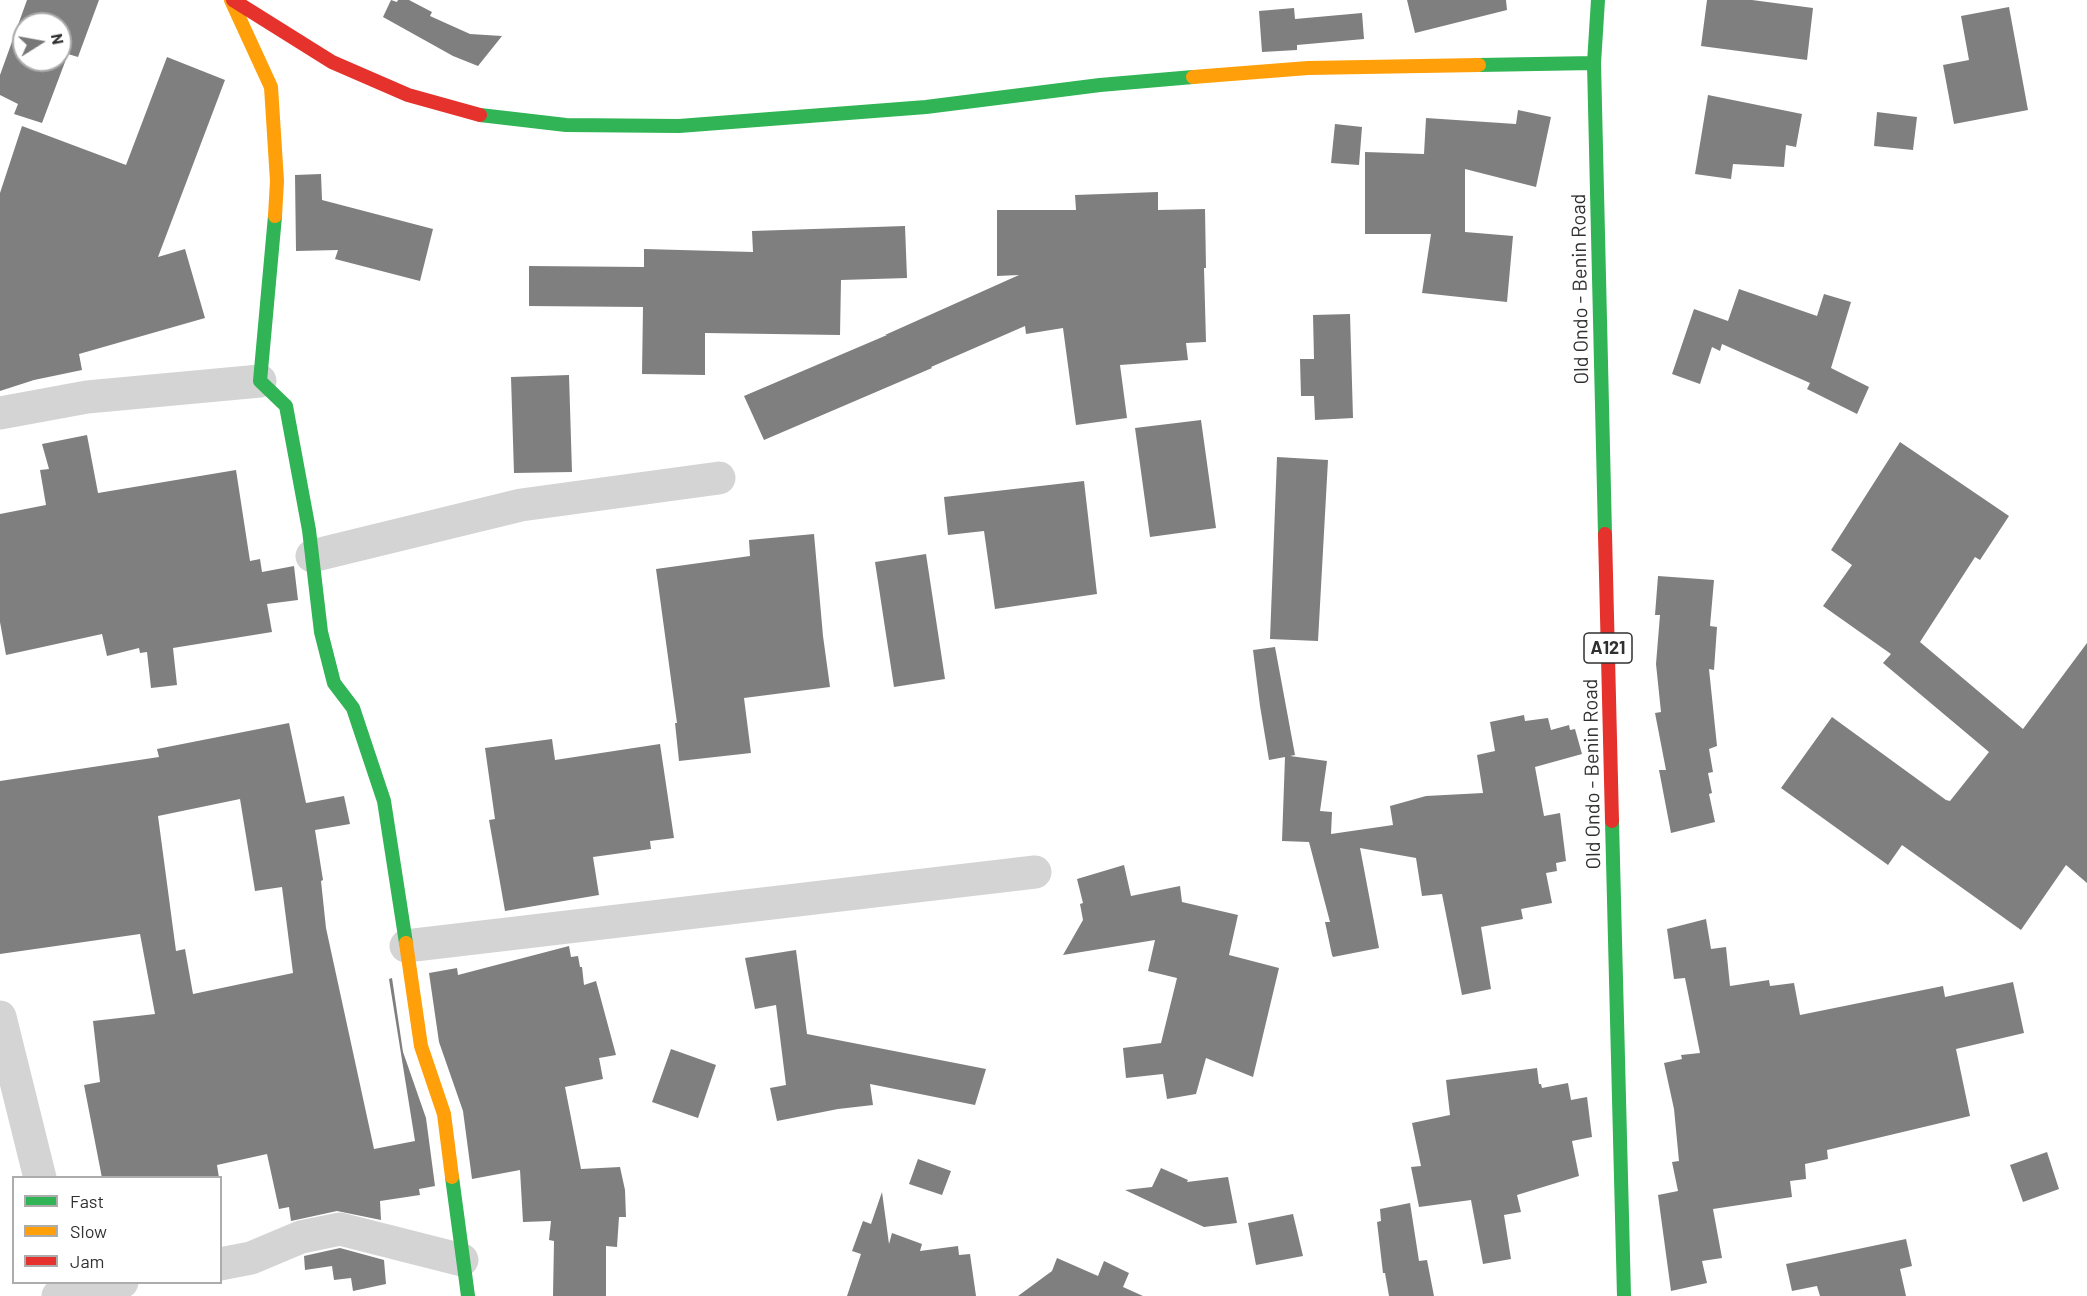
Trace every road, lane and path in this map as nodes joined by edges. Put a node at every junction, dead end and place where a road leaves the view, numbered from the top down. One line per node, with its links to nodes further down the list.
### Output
1 (232, 0): 3 (street); 4 (street)
2 (1598, 0): 3 (street, Old Ondo - Benin Road / A121)
3 (1594, 63): 17 (street, Old Ondo - Benin Road / A121)
4 (260, 381): 5 (street); 7 (street)
5 (0, 413)
6 (719, 478): 7 (street)
7 (312, 556): 9 (street)
8 (1035, 872): 9 (street)
9 (406, 946): 12 (street)
10 (0, 1017): 11 (street)
11 (40, 1176)
12 (462, 1260): 13 (street); 16 (street)
13 (222, 1264)
14 (109, 1284): 15 (street)
15 (63, 1291)
16 (468, 1296)
17 (1624, 1296)

